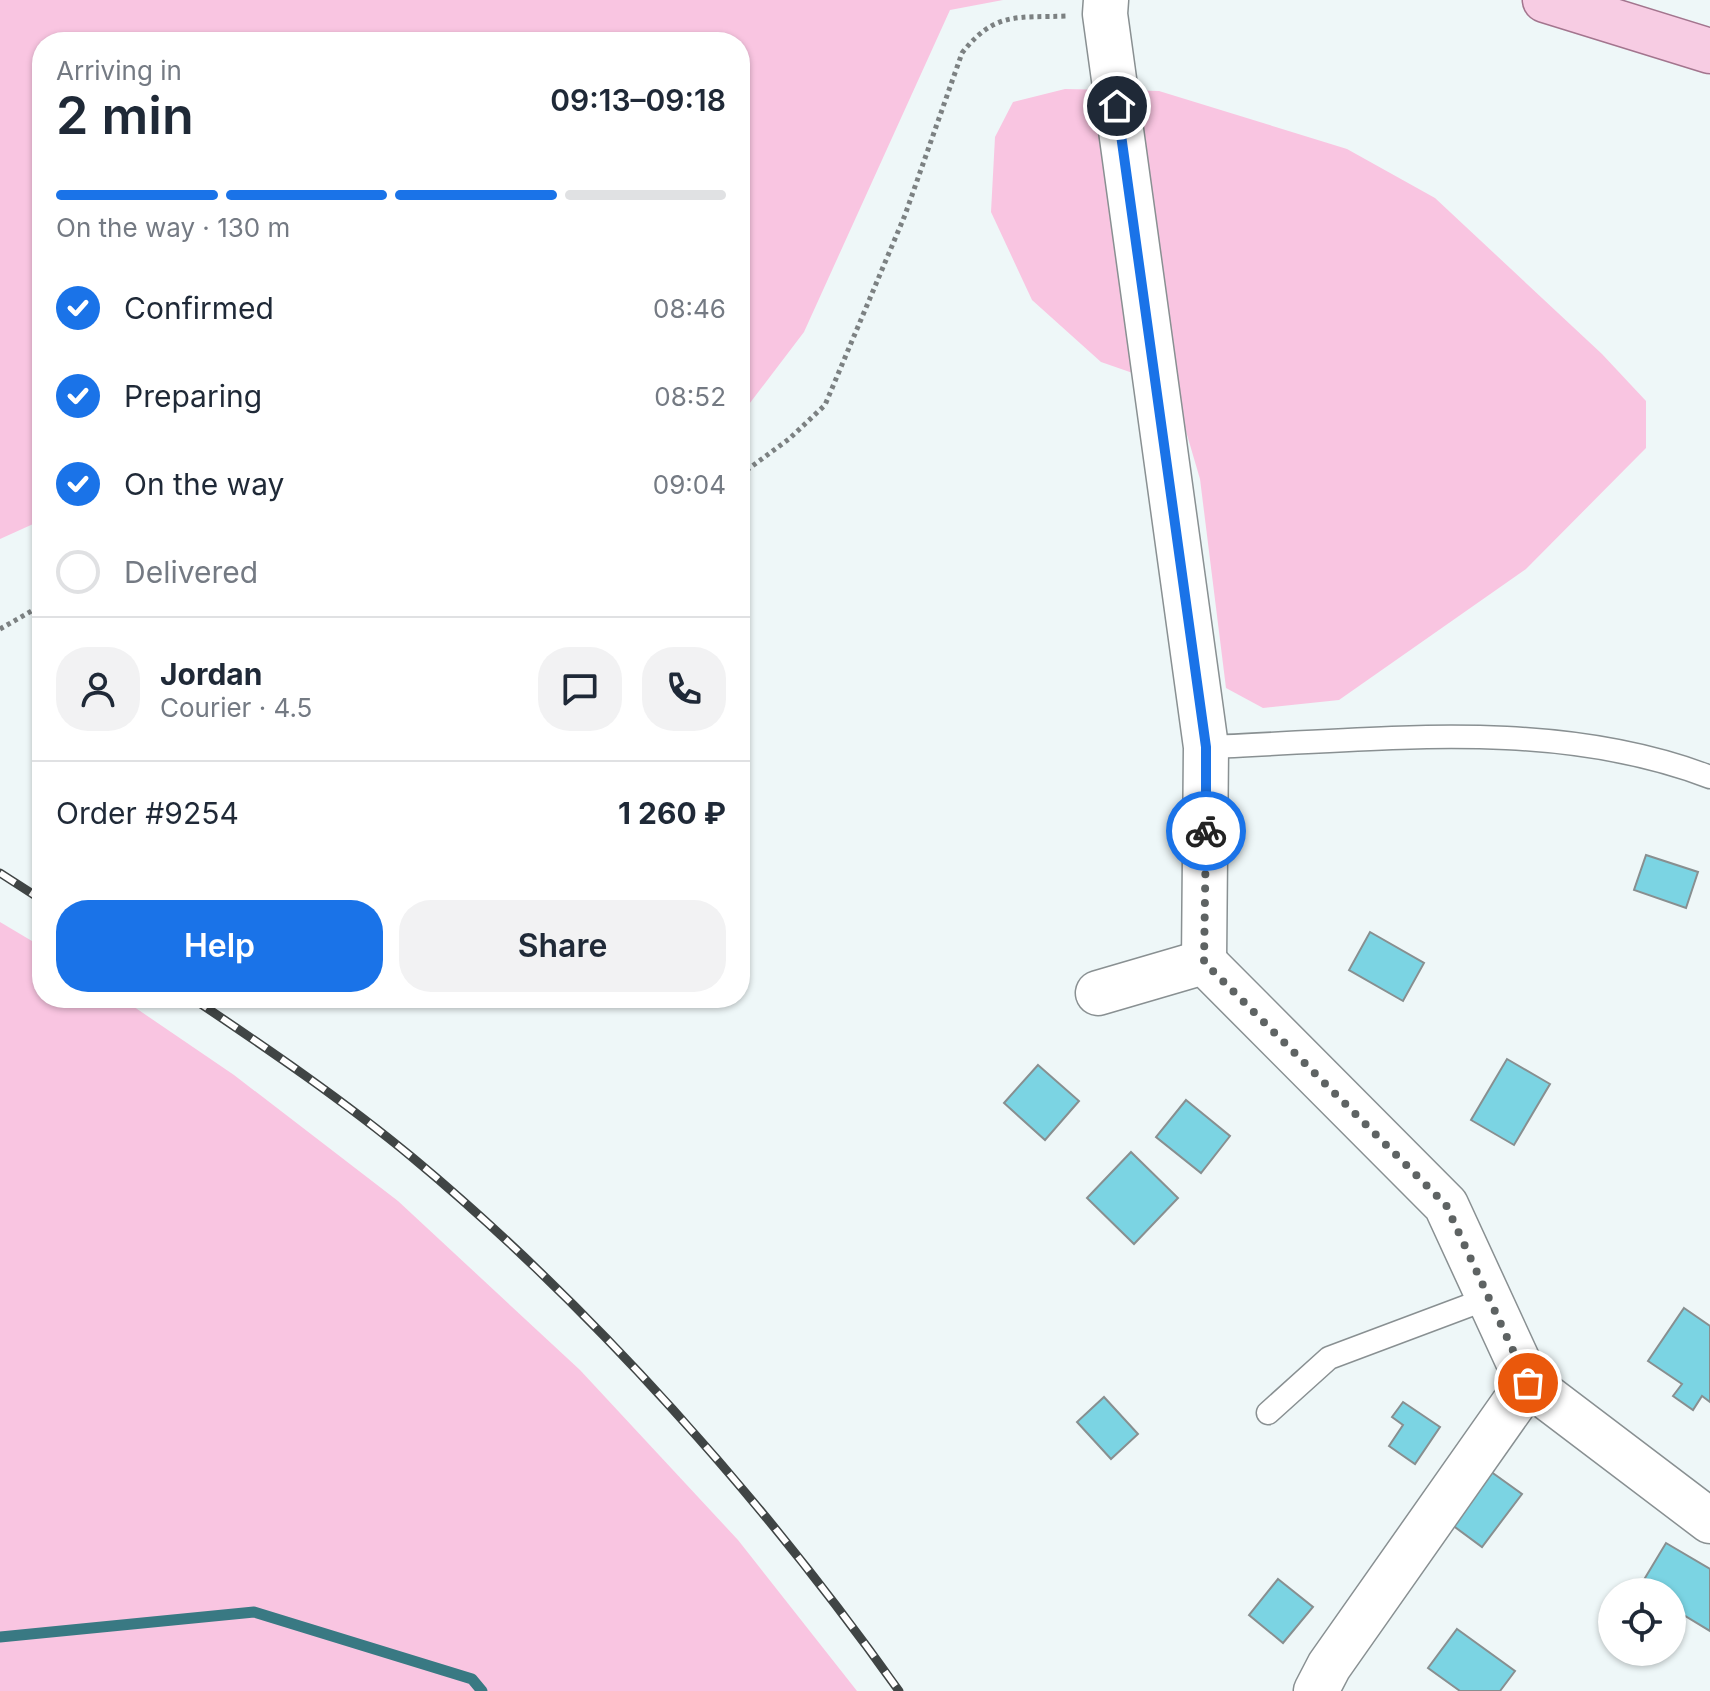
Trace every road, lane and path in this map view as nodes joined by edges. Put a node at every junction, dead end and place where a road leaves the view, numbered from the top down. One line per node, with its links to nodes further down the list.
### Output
1 (1545, 0): 3 (main road)
2 (1105, 7): 4 (path); 7 (street)
3 (1710, 51)
4 (750, 468)
5 (32, 611): 6 (path)
6 (0, 629)
7 (1206, 747): 8 (lane); 9 (street)
8 (1710, 777)
9 (1204, 962): 10 (street); 11 (street)
10 (1098, 993)
11 (1489, 1298): 12 (street); 13 (lane)
12 (1528, 1383): 14 (street); 15 (street)
13 (1268, 1413)
14 (1710, 1521)
15 (1316, 1691)

